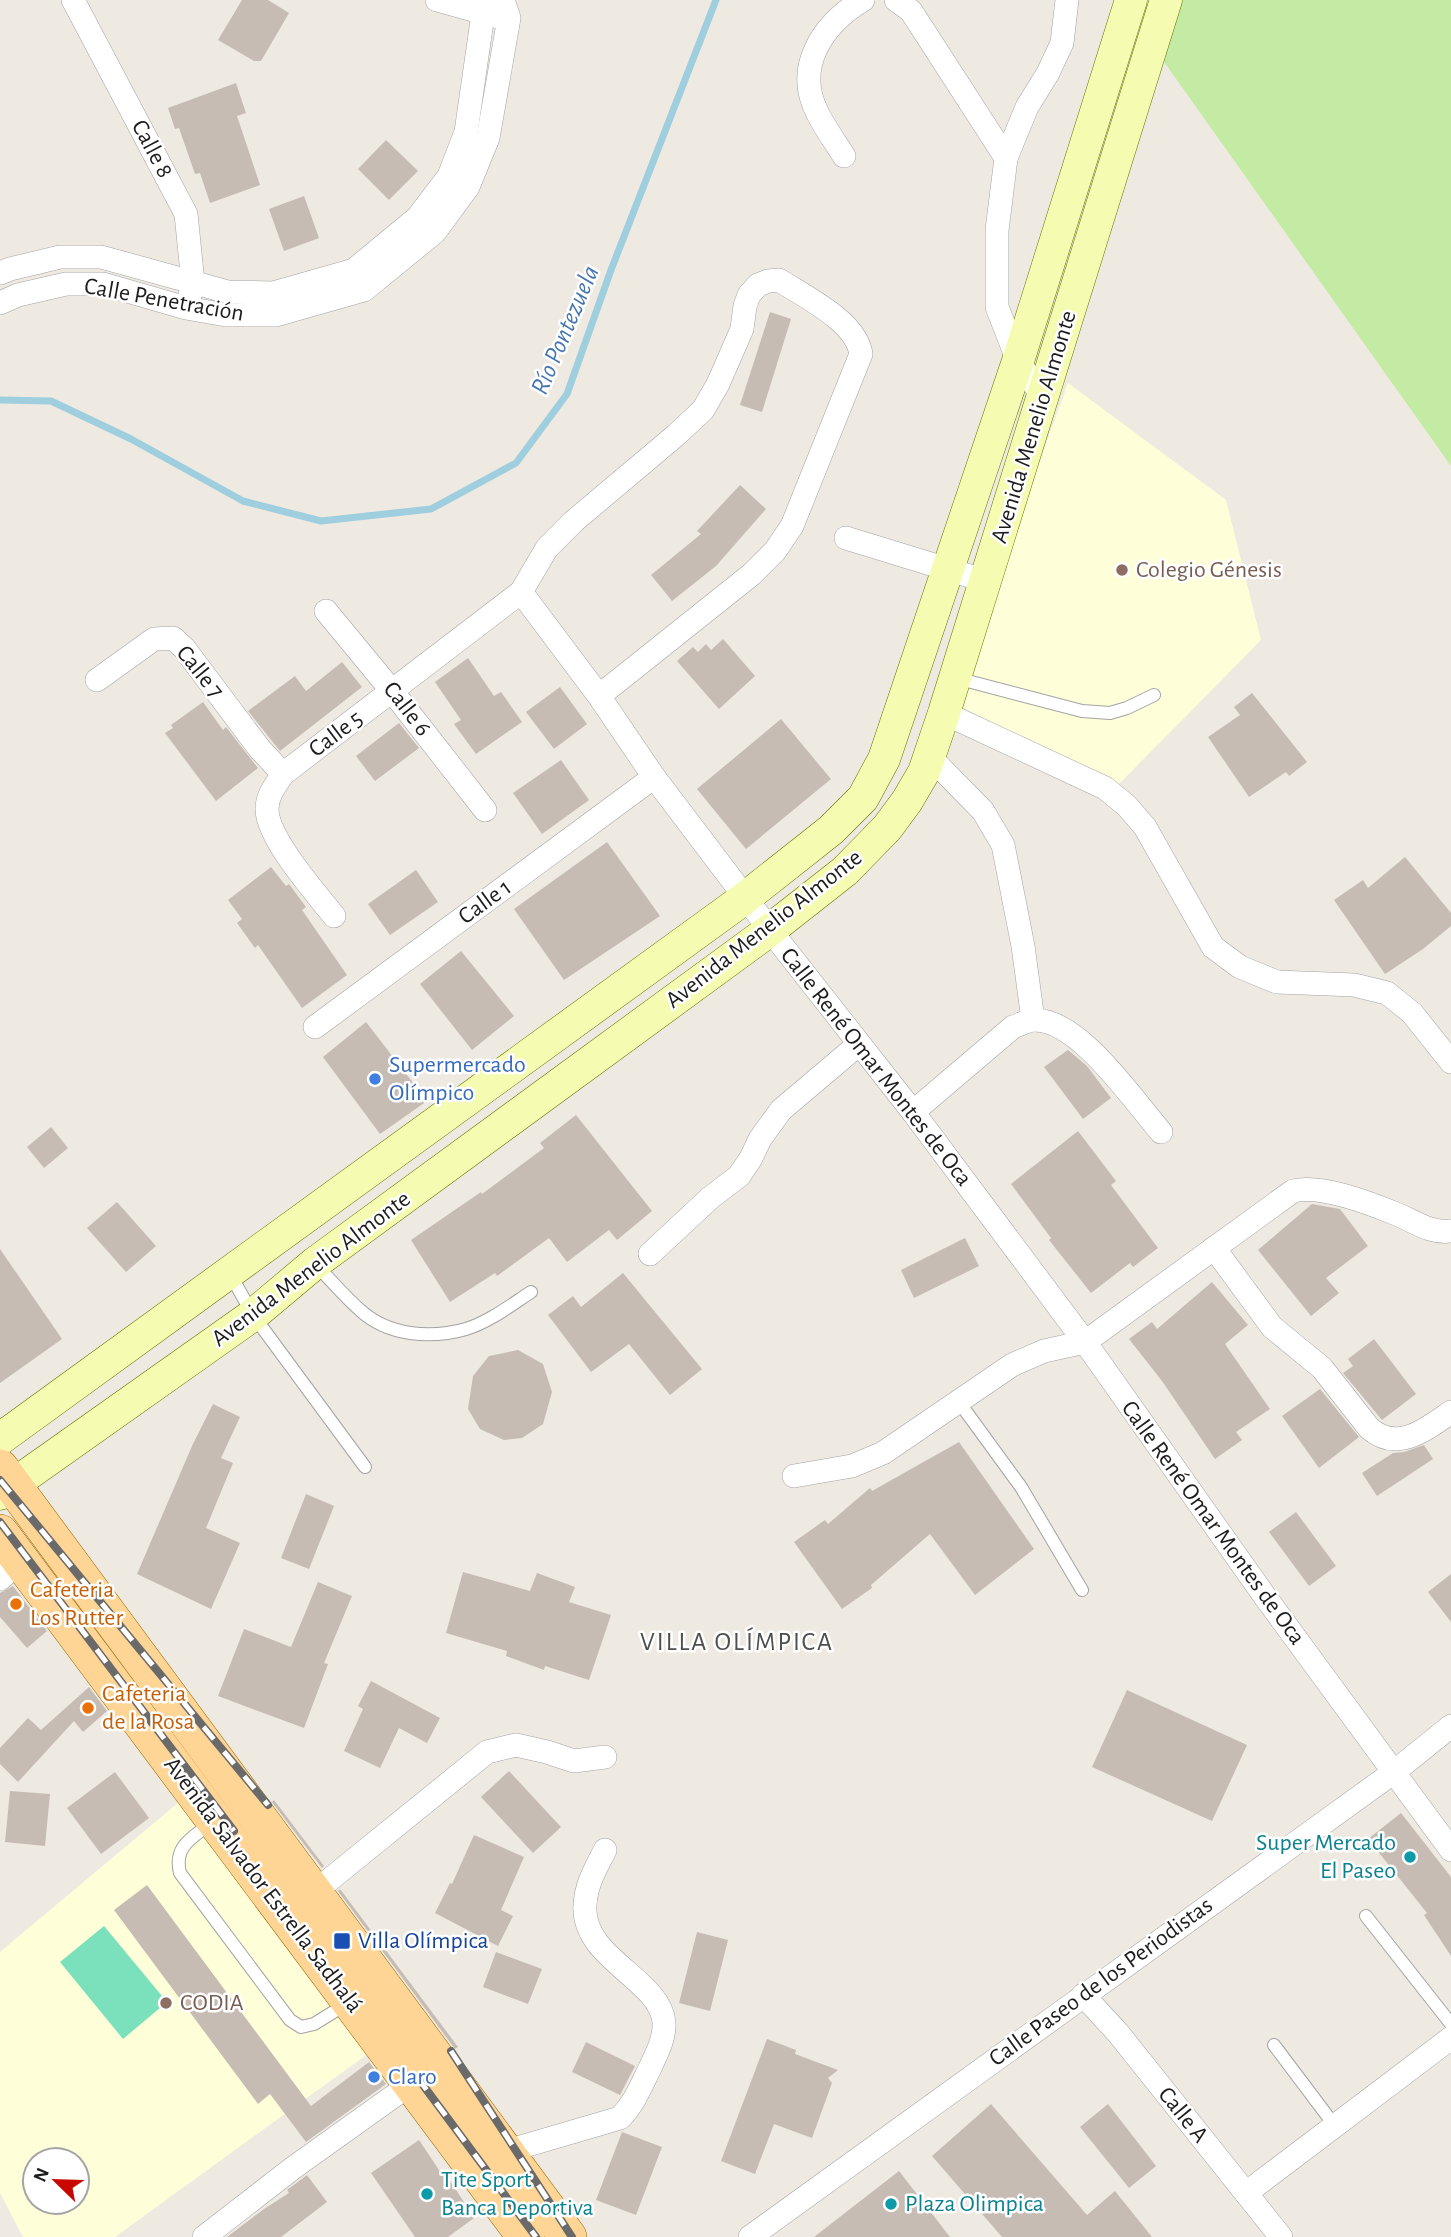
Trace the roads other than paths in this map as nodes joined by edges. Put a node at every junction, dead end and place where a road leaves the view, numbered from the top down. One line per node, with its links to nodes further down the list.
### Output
1 (73, 0): 13 (street, Calle 8)
2 (437, 0): 8 (street)
3 (863, 0): 10 (street)
4 (895, 0): 11 (street)
5 (1067, 0): 11 (street)
6 (1130, 0): 16 (street, Avenida Menelio Almonte)
7 (1166, 0): 17 (street, Avenida Menelio Almonte)
8 (486, 7): 9 (street); 13 (street, Calle Penetración)
9 (506, 9): 15 (street, Calle Penetración)
10 (844, 156)
11 (1006, 158): 16 (street)
12 (0, 273): 13 (street, Calle Penetración)
13 (193, 284): 15 (street, Calle 8)
14 (0, 303): 15 (street, Calle Penetración)
15 (186, 308)
16 (1018, 361): 17 (street); 19 (street, Avenida Menelio Almonte)
17 (1043, 397): 20 (street, Avenida Menelio Almonte)
18 (846, 538): 19 (street)
19 (947, 569): 20 (street); 33 (street, Avenida Menelio Almonte)
20 (986, 581): 23 (street, Avenida Menelio Almonte)
21 (521, 592): 25 (street, Calle 5); 27 (street, Calle René Omar Montes de Oca); 27 (street)
22 (326, 611): 25 (street, Calle 6)
23 (955, 678): 26 (lane); 28 (street, Avenida Menelio Almonte)
24 (97, 680): 30 (street, Calle 7)
25 (393, 691): 30 (street, Calle 5); 32 (street, Calle 6)
26 (1154, 695)
27 (599, 696): 31 (street, Calle René Omar Montes de Oca)
28 (944, 713): 29 (street, Avenida Menelio Almonte); 39 (street)
29 (929, 756): 35 (street, Avenida Menelio Almonte); 36 (street)
30 (283, 774): 34 (street, Calle 5)
31 (654, 777): 33 (street, Calle René Omar Montes de Oca); 37 (street, Calle 1)
32 (485, 810)
33 (745, 898): 35 (street, Calle René Omar Montes de Oca); 46 (street, Avenida Menelio Almonte)
34 (334, 916)
35 (770, 930): 38 (street, Calle René Omar Montes de Oca); 45 (street, Avenida Menelio Almonte)
36 (1033, 1020): 40 (street); 41 (street)
37 (315, 1027)
38 (859, 1044): 40 (street, Calle René Omar Montes de Oca); 44 (street)
39 (1451, 1062)
40 (913, 1112): 49 (street, Calle René Omar Montes de Oca)
41 (1161, 1132)
42 (1451, 1231): 43 (street)
43 (1214, 1248): 49 (street); 51 (street)
44 (650, 1254)
45 (315, 1263): 47 (lane); 48 (street, Avenida Menelio Almonte)
46 (229, 1272): 48 (lane); 52 (street, Avenida Menelio Almonte)
47 (531, 1292)
48 (253, 1315): 53 (lane); 55 (street, Avenida Menelio Almonte)
49 (1085, 1342): 50 (street); 60 (street, Calle René Omar Montes de Oca)
50 (959, 1402): 54 (street); 57 (lane)
51 (1451, 1412)
52 (0, 1439)
53 (365, 1467)
54 (794, 1476)
55 (4, 1482): 64 (main road, Avenida Salvador Estrella Sadhalá)
56 (7, 1558): 61 (main road, Avenida Salvador Estrella Sadhalá)
57 (1082, 1590)
58 (1451, 1726): 60 (street, Calle Paseo de los Periodistas)
59 (605, 1757): 64 (street)
60 (1394, 1772): 63 (street, Calle René Omar Montes de Oca); 66 (street, Calle Paseo de los Periodistas)
61 (215, 1820): 67 (main road, Avenida Salvador Estrella Sadhalá); 67 (lane)
62 (605, 1850): 73 (street)
63 (1451, 1850)
64 (312, 1891): 73 (main road, Avenida Salvador Estrella Sadhalá)
65 (1366, 1916): 68 (lane)
66 (1083, 1995): 74 (street, Calle A); 78 (street, Calle Paseo de los Periodistas)
67 (351, 2001): 71 (main road, Avenida Salvador Estrella Sadhalá)
68 (1451, 2024)
69 (1451, 2038): 72 (street)
70 (1274, 2045): 72 (lane)
71 (412, 2083): 75 (street); 76 (main road, Avenida Salvador Estrella Sadhalá)
72 (1335, 2126): 74 (street)
73 (504, 2152): 77 (main road, Avenida Salvador Estrella Sadhalá)
74 (1246, 2193): 79 (street, Calle A)
75 (204, 2237)
76 (526, 2237)
77 (568, 2237)
78 (750, 2237)
79 (1281, 2237)

